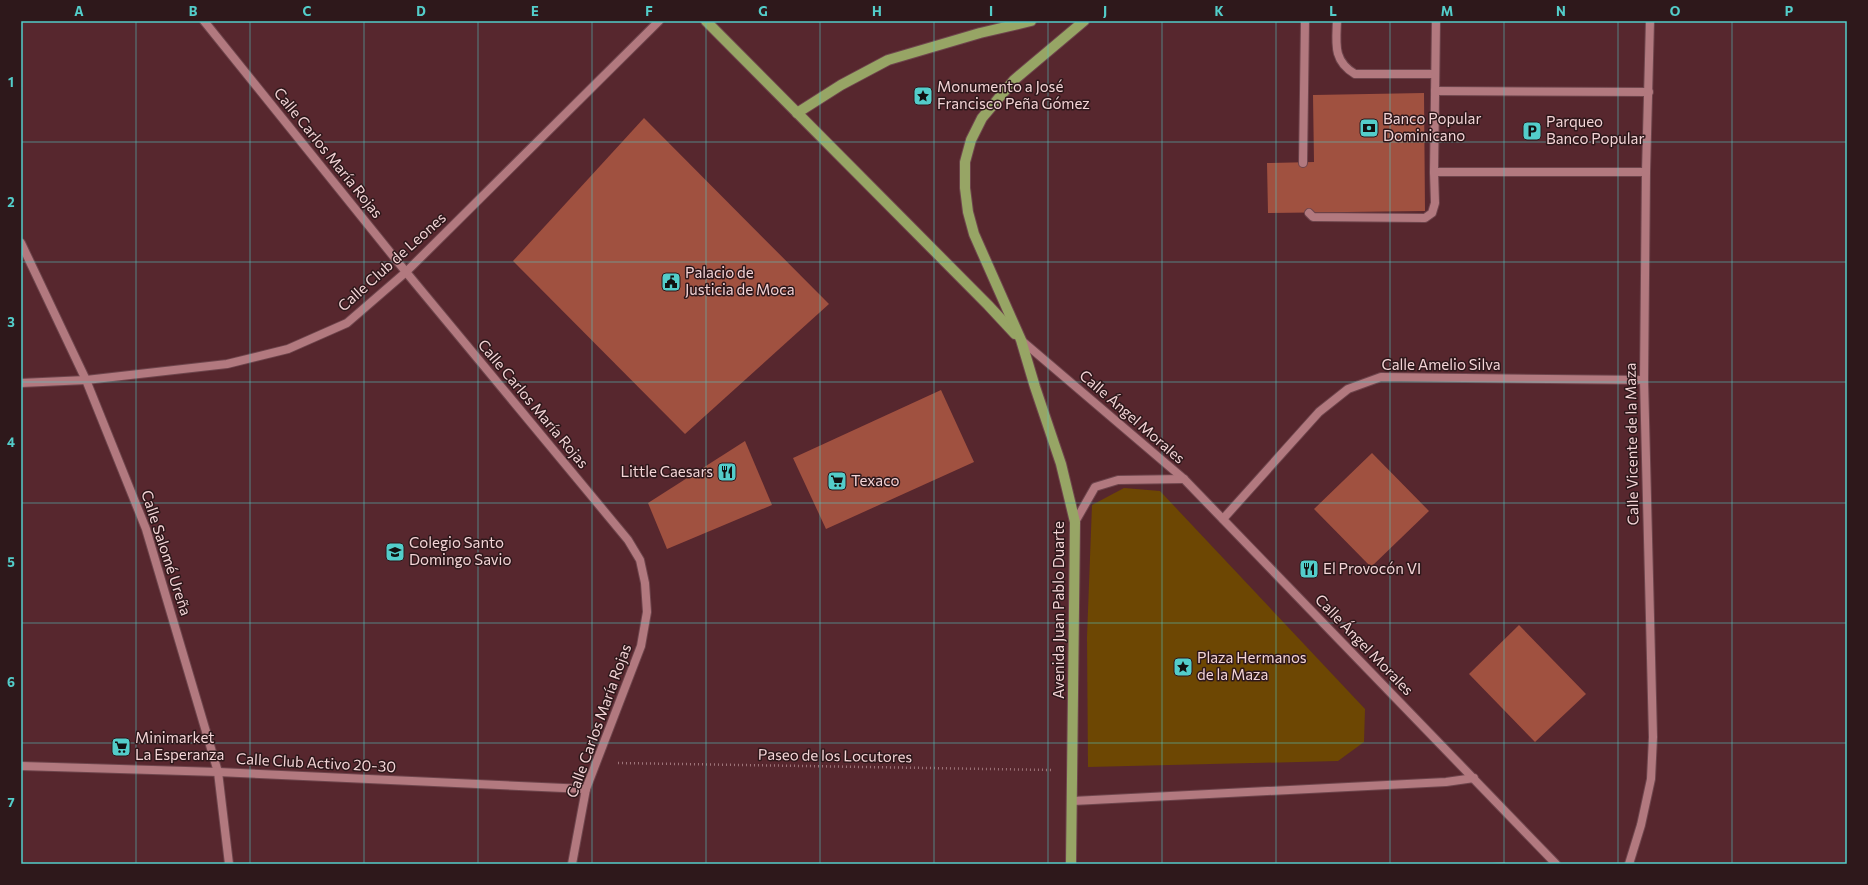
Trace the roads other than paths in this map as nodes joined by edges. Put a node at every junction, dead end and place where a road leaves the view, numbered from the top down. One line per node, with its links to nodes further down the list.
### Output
1 (204, 21): 19 (street, Calle Carlos María Rojas)
2 (659, 21): 19 (street, Calle Club de Leones)
3 (706, 21): 13 (main road)
4 (1031, 21): 13 (main road)
5 (1084, 21): 20 (main road, Avenida Juan Pablo Duarte)
6 (1305, 21): 14 (street)
7 (1337, 21): 10 (street)
8 (1436, 21): 10 (street)
9 (1650, 21): 12 (street, Calle Vicente de la Maza)
10 (1435, 74): 11 (street)
11 (1435, 91): 12 (street); 15 (street)
12 (1649, 92): 16 (street, Calle Vicente de la Maza)
13 (797, 113): 20 (main road)
14 (1304, 162)
15 (1434, 172): 16 (street); 17 (street)
16 (1646, 172): 22 (street, Calle Vicente de la Maza)
17 (1309, 213)
18 (21, 243): 21 (street, Calle Salomé Ureña)
19 (406, 272): 21 (street, Calle Club de Leones); 30 (street, Calle Carlos María Rojas)
20 (1021, 340): 24 (street, Calle Ángel Morales); 26 (main road, Avenida Juan Pablo Duarte)
21 (86, 380): 23 (street, Calle Club de Leones); 28 (street, Calle Salomé Ureña)
22 (1644, 380): 25 (street, Calle Amelio Silva); 36 (street, Calle Vicente de la Maza)
23 (21, 383)
24 (1184, 479): 25 (street, Calle Ángel Morales); 26 (street)
25 (1223, 519): 29 (street, Calle Ángel Morales)
26 (1075, 522): 31 (main road, Avenida Juan Pablo Duarte)
27 (21, 766): 28 (street, Calle Club Activo 20-30)
28 (218, 772): 30 (street, Calle Club Activo 20-30); 32 (street, Calle Salomé Ureña)
29 (1474, 778): 31 (street); 35 (street, Calle Ángel Morales)
30 (586, 789): 33 (street, Calle Carlos María Rojas)
31 (1073, 801): 34 (main road, Avenida Juan Pablo Duarte)
32 (229, 864)
33 (572, 864)
34 (1071, 864)
35 (1556, 864)
36 (1629, 864)

